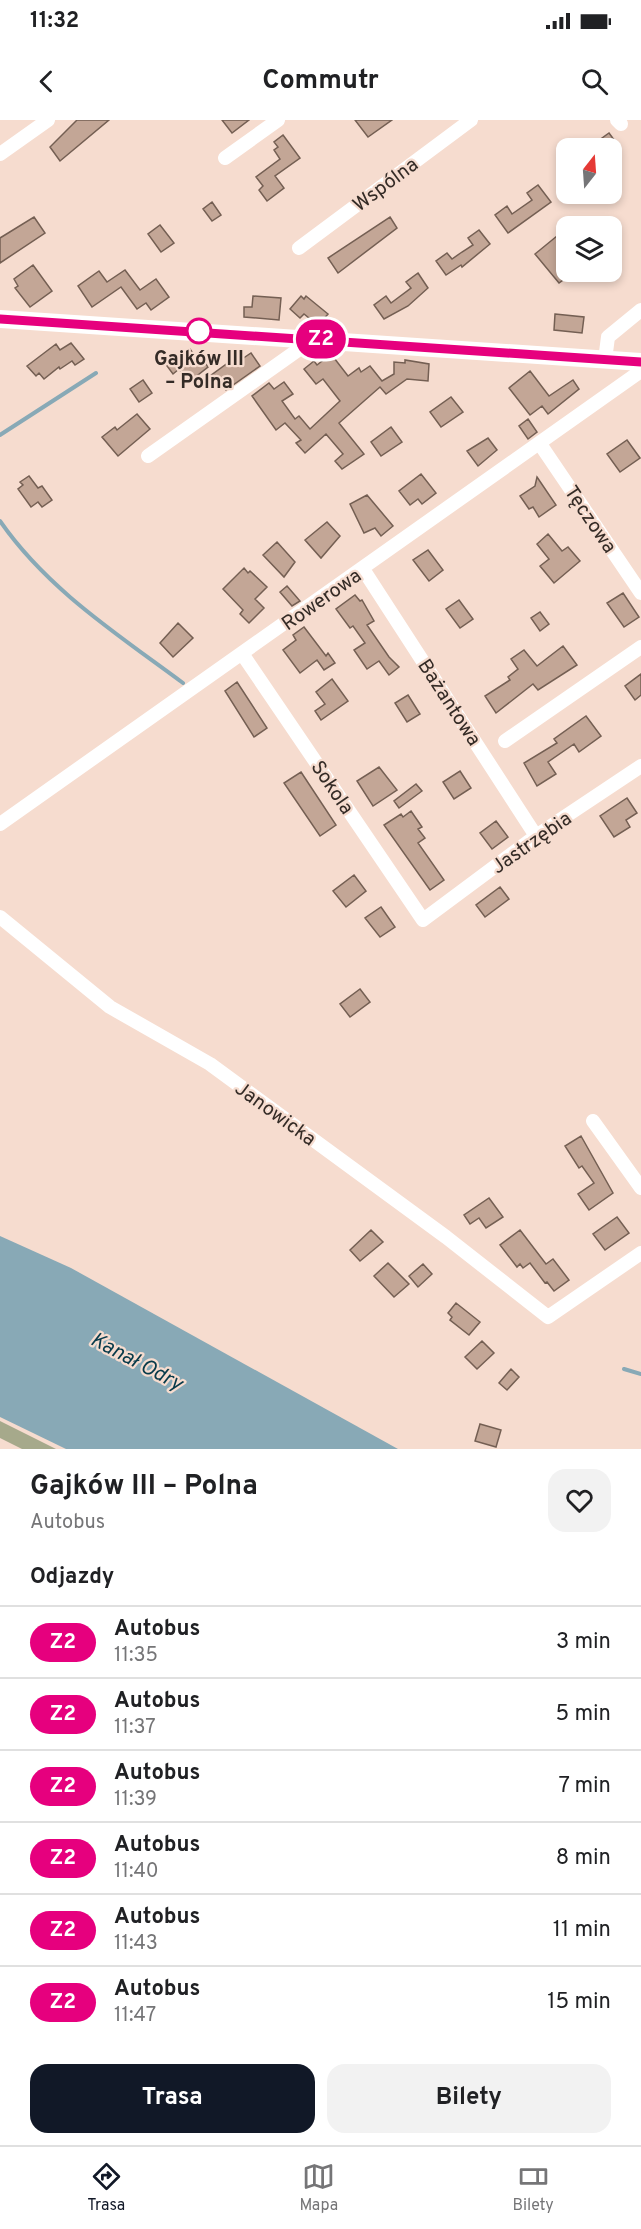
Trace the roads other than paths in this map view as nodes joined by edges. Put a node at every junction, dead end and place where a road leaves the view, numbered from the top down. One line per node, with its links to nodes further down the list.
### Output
1 (48, 120): 4 (street)
2 (278, 120): 5 (street)
3 (471, 120): 6 (street, Wspólna)
4 (0, 154)
5 (225, 158)
6 (299, 248)
7 (641, 310): 10 (street)
8 (0, 319): 9 (street)
9 (307, 338): 10 (street); 14 (street)
10 (605, 360): 11 (street)
11 (641, 362)
12 (641, 371): 13 (street, Rowerowa)
13 (540, 444): 15 (street, Rowerowa); 16 (street, Tęczowa)
14 (148, 456)
15 (363, 568): 18 (street, Rowerowa); 22 (street, Bażantowa)
16 (641, 593)
17 (641, 647): 19 (street)
18 (243, 655): 21 (street, Rowerowa); 24 (street, Sokola)
19 (505, 741)
20 (641, 766): 22 (street, Jastrzębia)
21 (0, 824)
22 (536, 836): 24 (street, Jastrzębia)
23 (0, 917): 27 (street, Janowicka)
24 (423, 920)
25 (593, 1121): 26 (street)
26 (641, 1188)
27 (641, 1253)

